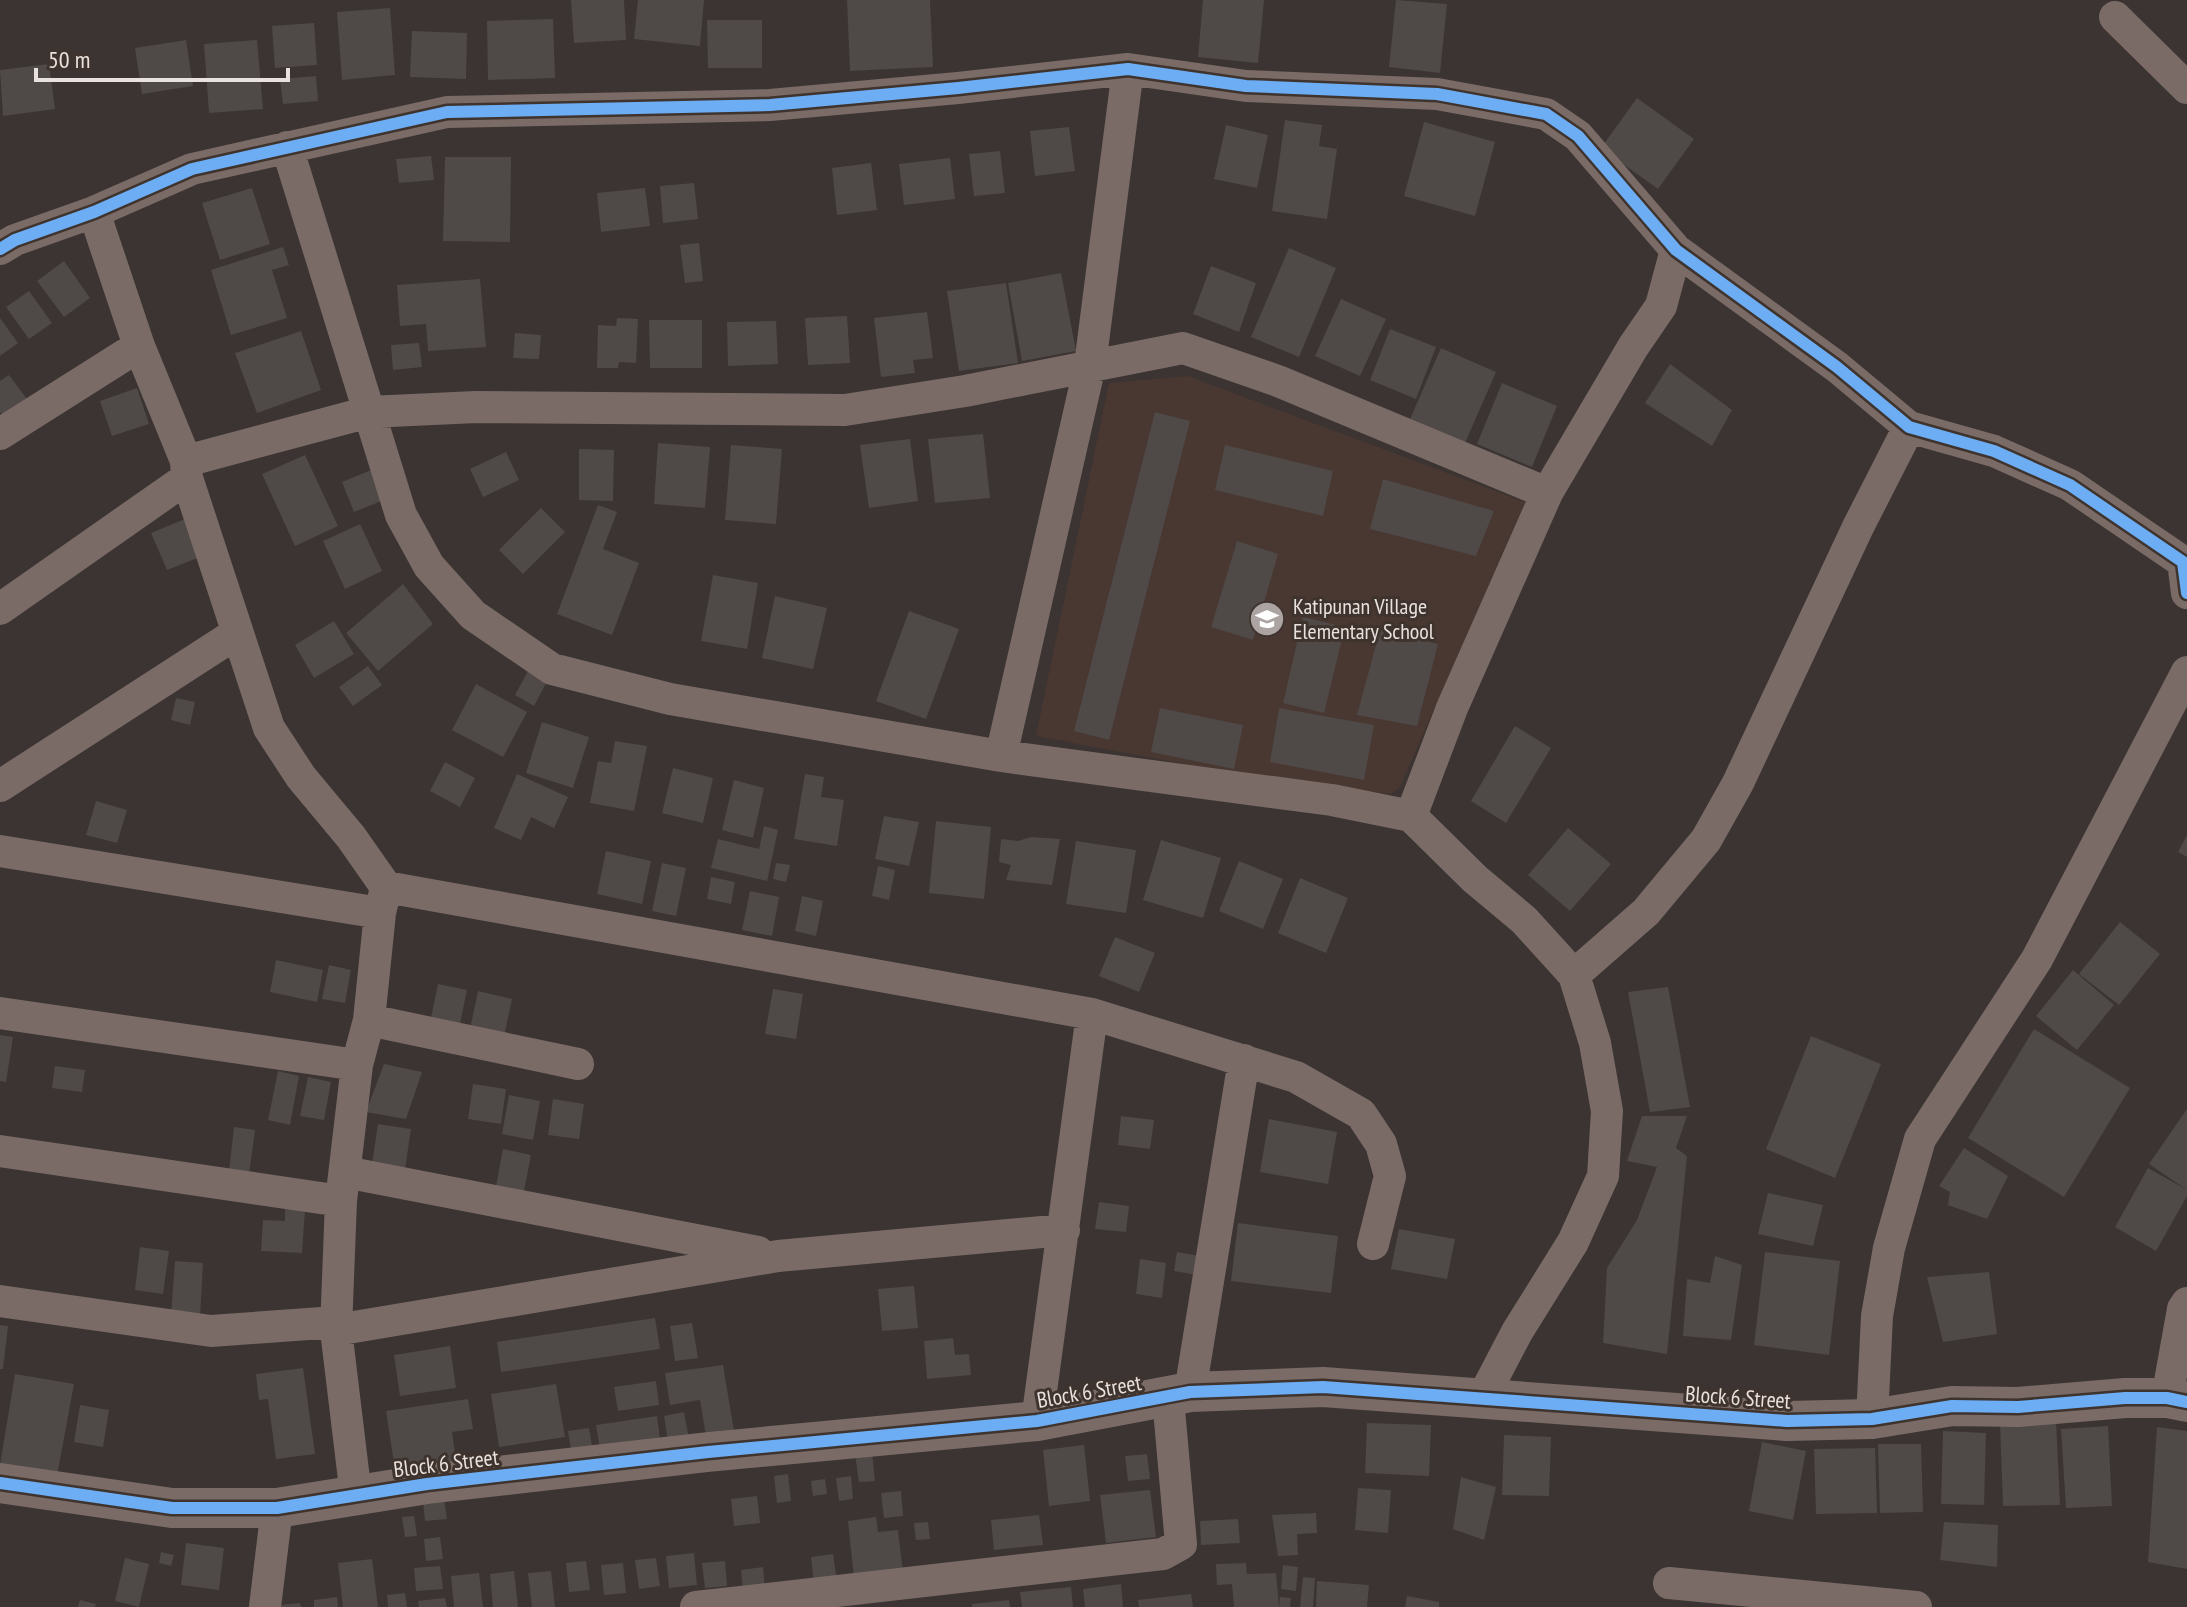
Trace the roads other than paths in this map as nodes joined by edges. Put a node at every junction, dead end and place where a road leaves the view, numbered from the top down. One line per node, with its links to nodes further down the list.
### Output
1 (2115, 17): 3 (street)
2 (1128, 69): 4 (street); 7 (street); 9 (street)
3 (2187, 88)
4 (287, 147): 5 (street); 10 (street)
5 (94, 212): 6 (street); 8 (street)
6 (0, 249)
7 (1676, 250): 11 (street); 14 (street)
8 (139, 346): 12 (street); 13 (street)
9 (1090, 365): 10 (street); 14 (street); 19 (street)
10 (369, 412): 13 (street); 19 (street)
11 (1909, 427): 15 (street); 24 (street)
12 (0, 434)
13 (186, 470): 16 (street); 17 (street)
14 (1547, 493): 21 (street)
15 (2187, 593)
16 (0, 609)
17 (237, 633): 20 (street); 23 (street)
18 (2187, 672): 42 (street)
19 (1001, 756): 21 (street)
20 (0, 786)
21 (1411, 816): 24 (street)
22 (0, 851): 23 (street)
23 (383, 900): 26 (street); 27 (street)
24 (1574, 975): 40 (street)
25 (0, 1013): 30 (street)
26 (1092, 1014): 28 (street); 33 (street)
27 (369, 1020): 29 (street); 30 (street)
28 (1244, 1060): 34 (street); 39 (street)
29 (578, 1064)
30 (357, 1065): 32 (street)
31 (0, 1151): 32 (street)
32 (343, 1186): 35 (street); 38 (street)
33 (1064, 1230): 35 (street); 43 (street)
34 (1373, 1244)
35 (778, 1256): 38 (street)
36 (0, 1301): 38 (street)
37 (2187, 1303): 41 (street)
38 (336, 1326): 45 (street)
39 (1179, 1395): 40 (street, Block 6 Street); 43 (street, Block 6 Street); 49 (street)
40 (1482, 1399): 42 (street, Block 6 Street)
41 (2177, 1400): 42 (street, Block 6 Street)
42 (1872, 1419)
43 (1037, 1421): 45 (street, Block 6 Street)
44 (0, 1483): 46 (street, Block 6 Street)
45 (356, 1496): 46 (street, Block 6 Street)
46 (277, 1508): 48 (street)
47 (1669, 1583): 50 (street)
48 (265, 1607)
49 (696, 1607)
50 (1916, 1607)

